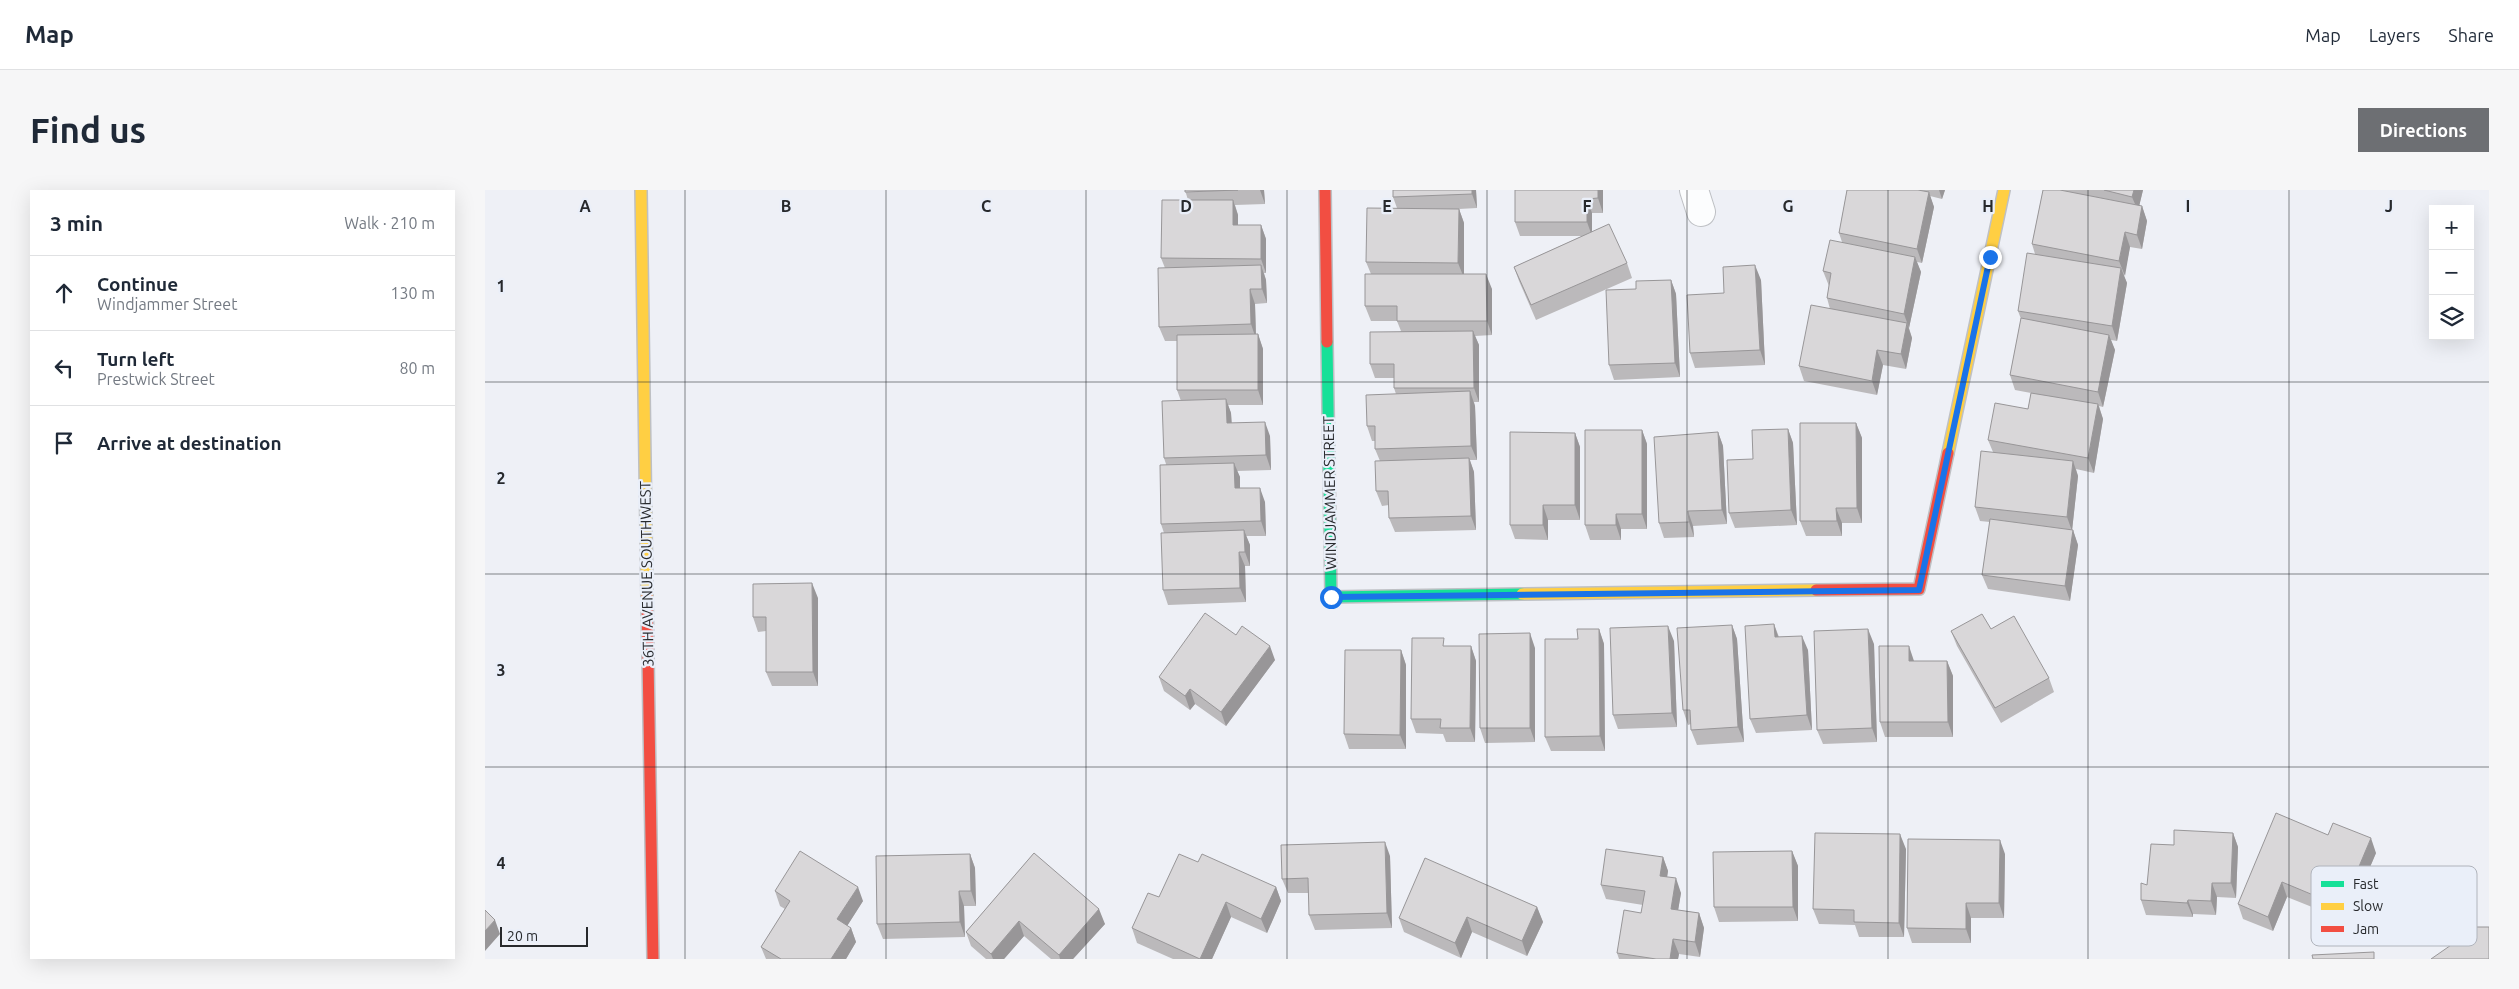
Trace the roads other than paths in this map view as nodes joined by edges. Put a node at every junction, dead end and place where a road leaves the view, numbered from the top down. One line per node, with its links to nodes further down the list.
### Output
1 (641, 190): 4 (street, 36TH AVENUE SOUTHWEST)
2 (1325, 190): 3 (street, WINDJAMMER STREET)
3 (2004, 190)
4 (653, 959)

